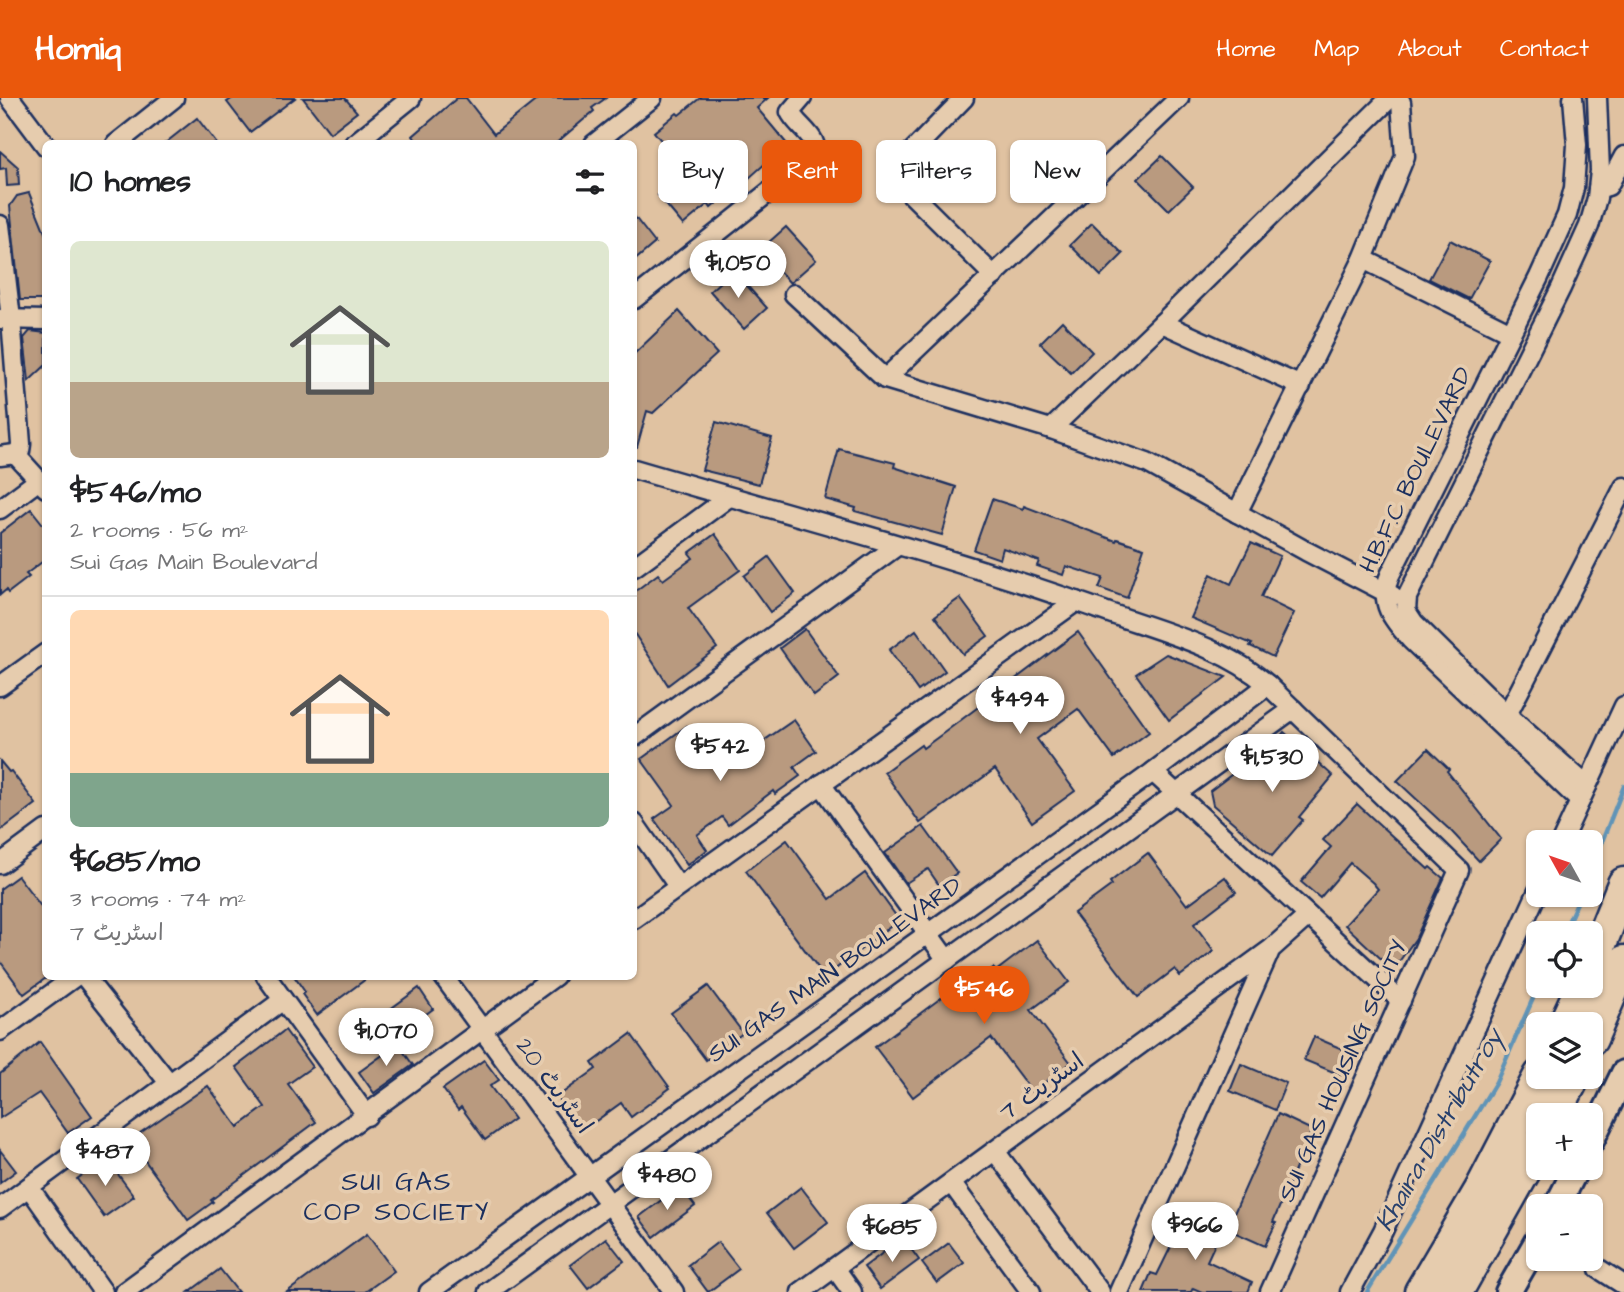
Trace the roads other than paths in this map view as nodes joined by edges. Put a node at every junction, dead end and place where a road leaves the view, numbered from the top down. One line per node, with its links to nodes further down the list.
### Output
1 (10, 98): 15 (street)
2 (174, 98): 12 (street)
3 (411, 98): 13 (street)
4 (652, 98): 14 (street)
5 (802, 98): 24 (street)
6 (964, 98): 20 (street)
7 (1179, 98): 20 (street)
8 (1390, 98): 27 (street)
9 (1397, 98): 19 (street)
10 (1573, 98): 21 (street, H.B.F.C BOULEVARD)
11 (1597, 98): 17 (street, H.B.F.C BOULEVARD)
12 (121, 140)
13 (359, 140)
14 (599, 140)
15 (42, 141)
16 (1624, 156): 17 (street)
17 (1598, 189): 22 (street, H.B.F.C BOULEVARD)
18 (0, 225): 25 (street)
19 (1363, 260): 28 (street); 30 (street)
20 (993, 276): 29 (street)
21 (1539, 277): 22 (street); 28 (street, H.B.F.C BOULEVARD)
22 (1561, 288): 43 (street, H.B.F.C BOULEVARD)
23 (794, 294): 29 (street)
24 (637, 297)
25 (6, 319): 26 (street); 32 (street)
26 (42, 320)
27 (1162, 323): 30 (street); 31 (street)
28 (1511, 333): 41 (street, H.B.F.C BOULEVARD)
29 (885, 379): 31 (street)
30 (1301, 386): 38 (street)
31 (1051, 429): 38 (street)
32 (8, 455): 34 (street)
33 (637, 471): 36 (street)
34 (42, 484): 37 (street)
35 (1624, 487): 49 (street)
36 (729, 497): 39 (street); 40 (street)
37 (0, 509)
38 (1237, 513): 41 (street)
39 (897, 545): 42 (street); 50 (street)
40 (637, 564)
41 (1384, 592): 43 (street); 54 (street, H.B.F.C BOULEVARD)
42 (1077, 601): 45 (street); 52 (street)
43 (1405, 602): 49 (street, H.B.F.C BOULEVARD)
44 (42, 656): 46 (street)
45 (1268, 685): 48 (street); 51 (street, SUI GAS MAIN BOULEVARD)
46 (0, 686)
47 (1624, 706): 54 (street)
48 (1293, 709): 53 (street); 75 (street, SUI GAS HOUSING SOCITY)
49 (1507, 715): 54 (street, H.B.F.C BOULEVARD)
50 (637, 735)
51 (1153, 772): 53 (street); 64 (street, SUI GAS MAIN BOULEVARD)
52 (821, 784): 60 (street); 64 (street)
53 (1174, 793): 62 (street); 67 (street)
54 (1584, 793): 56 (street)
55 (637, 827): 60 (street)
56 (1567, 830)
57 (42, 833): 58 (street)
58 (0, 864)
59 (1624, 884): 65 (highway)
60 (678, 886): 63 (street)
61 (1531, 907): 106 (street)
62 (1308, 916): 66 (street, اسٹریٹ 7); 75 (street)
63 (637, 917)
64 (928, 934): 67 (street); 86 (street, SUI GAS MAIN BOULEVARD)
65 (1603, 936)
66 (1270, 950): 84 (street, اسٹریٹ 7); 104 (street)
67 (947, 960): 89 (street)
68 (1624, 962): 76 (highway)
69 (70, 980): 78 (street)
70 (87, 980): 80 (street)
71 (269, 980): 74 (street)
72 (446, 980): 77 (street, اسٹریٹ 20)
73 (550, 980): 77 (street)
74 (283, 1000): 80 (street); 82 (street)
75 (1401, 1001): 105 (street, SUI GAS HOUSING SOCITY)
76 (1603, 1012)
77 (483, 1030): 82 (street); 86 (street, اسٹریٹ 20)
78 (0, 1031)
79 (1624, 1073): 83 (street)
80 (170, 1084): 88 (street)
81 (1533, 1089): 107 (highway)
82 (367, 1116): 96 (street)
83 (1603, 1116)
84 (995, 1151): 87 (street, اسٹریٹ 7); 103 (street)
85 (1526, 1167): 108 (highway)
86 (589, 1175): 89 (street, اسٹریٹ 20); 97 (street, SUI GAS MAIN BOULEVARD)
87 (952, 1184): 92 (street, اسٹریٹ 7); 102 (street)
88 (29, 1187): 90 (street); 95 (street)
89 (610, 1204): 98 (street); 99 (street, اسٹریٹ 20)
90 (0, 1208)
91 (1526, 1261): 109 (street)
92 (835, 1268): 100 (street, اسٹریٹ 7); 101 (street)
93 (1603, 1271): 94 (street)
94 (1624, 1285)
95 (103, 1292)
96 (124, 1292)
97 (429, 1292)
98 (488, 1292)
99 (674, 1292)
100 (801, 1292)
101 (852, 1292)
102 (1031, 1292)
103 (1100, 1292)
104 (1119, 1292)
105 (1270, 1292)
106 (1350, 1292)
107 (1421, 1292)
108 (1456, 1292)
109 (1508, 1292)

